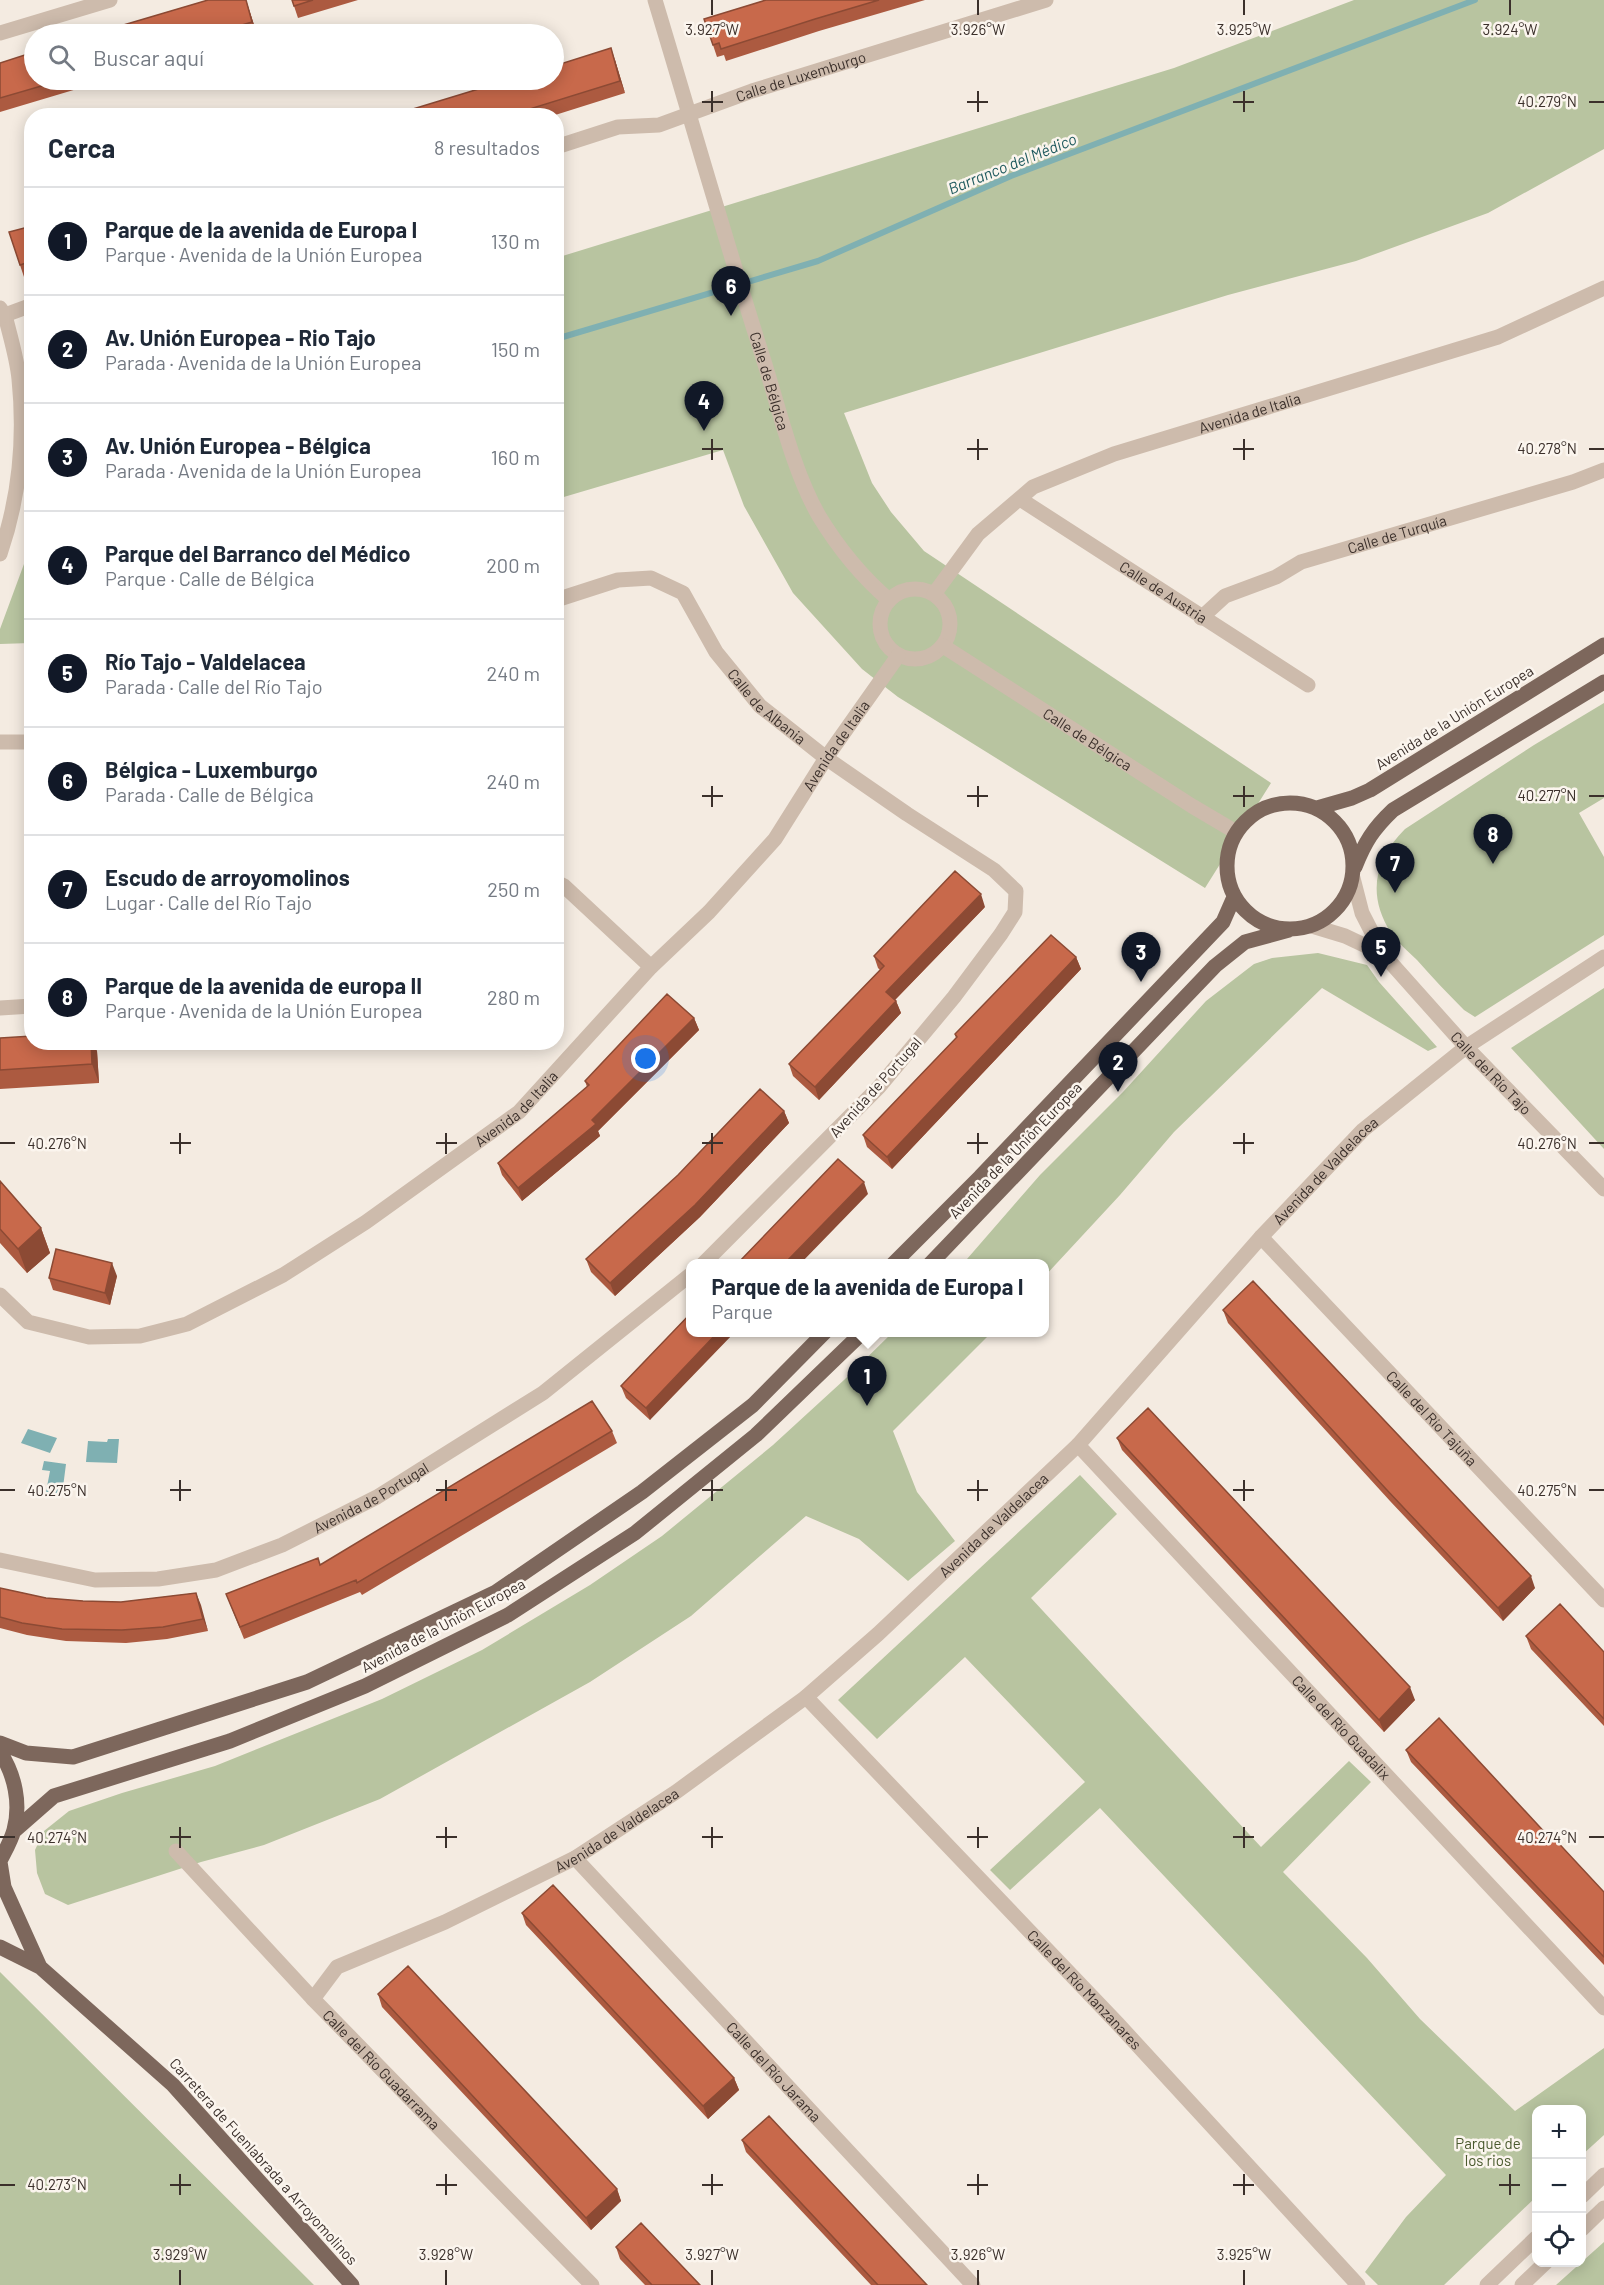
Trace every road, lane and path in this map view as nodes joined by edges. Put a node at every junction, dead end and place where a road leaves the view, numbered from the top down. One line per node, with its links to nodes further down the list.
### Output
1 (110, 0): 4 (street)
2 (655, 0): 7 (street, Calle de Bélgica)
3 (1046, 0): 7 (street, Calle de Luxemburgo)
4 (30, 24)
5 (24, 26): 6 (street)
6 (0, 33)
7 (690, 115): 8 (street, Calle de Luxemburgo); 17 (street, Calle de Bélgica)
8 (564, 144)
9 (1604, 288): 13 (street, Avenida de Italia)
10 (24, 307): 11 (street)
11 (2, 311): 14 (street)
12 (1604, 470): 18 (street, Calle de Turquía)
13 (1020, 499): 15 (street, Avenida de Italia); 18 (street, Calle de Austria)
14 (0, 554)
15 (933, 594): 17 (street); 20 (street)
16 (564, 597): 26 (street, Calle de Albania)
17 (889, 600): 21 (street)
18 (1201, 618): 23 (street, Calle de Austria)
19 (1604, 645): 27 (main road, Avenida de la Unión Europea)
20 (943, 646): 21 (street); 28 (street, Calle de Bélgica)
21 (898, 656): 26 (street, Avenida de Italia)
22 (1604, 682): 29 (main road)
23 (1308, 685)
24 (0, 742): 25 (street)
25 (24, 742)
26 (826, 758): 31 (street, Calle de Albania); 37 (street, Avenida de Italia)
27 (1317, 808): 28 (main road); 29 (main road)
28 (1236, 832): 32 (main road)
29 (1353, 875): 33 (main road); 35 (street, Calle del Río Tajo)
30 (564, 886): 37 (street)
31 (1016, 891): 43 (street, Avenida de Portugal)
32 (1234, 897): 34 (main road); 44 (main road, Avenida de la Unión Europea)
33 (1312, 926): 34 (main road); 35 (street, Calle del Río Tajo)
34 (1289, 930): 45 (main road, Avenida de la Unión Europea)
35 (1383, 954): 40 (street, Calle del Río Tajo)
36 (1604, 957): 40 (street, Avenida de Valdelacea)
37 (651, 967): 47 (street, Avenida de Italia)
38 (24, 1006): 39 (street)
39 (0, 1008)
40 (1466, 1047): 41 (street, Calle del Río Tajo); 42 (street, Avenida de Valdelacea)
41 (1604, 1189)
42 (1261, 1237): 50 (street, Avenida de Valdelacea); 52 (street, Calle del Río Tajuña)
43 (707, 1259)
44 (897, 1259)
45 (934, 1259)
46 (686, 1278): 51 (street, Avenida de Portugal)
47 (0, 1295)
48 (820, 1337): 54 (main road, Avenida de la Unión Europea)
49 (858, 1337): 56 (main road, Avenida de la Unión Europea)
50 (1078, 1445): 53 (street, Avenida de Valdelacea); 63 (street, Calle del Río Guadalix)
51 (0, 1560)
52 (1604, 1599)
53 (806, 1697): 58 (street, Avenida de Valdelacea); 73 (street, Calle del Río Manzanares)
54 (0, 1743)
55 (0, 1752): 56 (main road)
56 (14, 1830): 59 (main road)
57 (176, 1851): 62 (street, Calle del Río Guadarrama)
58 (575, 1858): 62 (street, Avenida de Valdelacea); 72 (street, Calle del Río Jarama)
59 (0, 1862): 61 (main road, Carretera de Fuenlabrada a Arroyomolinos)
60 (0, 1947): 61 (main road, Carretera de Fuenlabrada a Arroyomolinos)
61 (40, 1967): 70 (main road, Carretera de Fuenlabrada a Arroyomolinos)
62 (313, 1998): 71 (street, Calle del Río Guadarrama)
63 (1604, 2008)
64 (1604, 2175): 65 (street)
65 (1586, 2191)
66 (1604, 2208): 67 (street)
67 (1586, 2224)
68 (1532, 2242): 74 (street)
69 (1541, 2267): 75 (street)
70 (352, 2285)
71 (592, 2285)
72 (974, 2285)
73 (1358, 2285)
74 (1487, 2285)
75 (1522, 2285)

